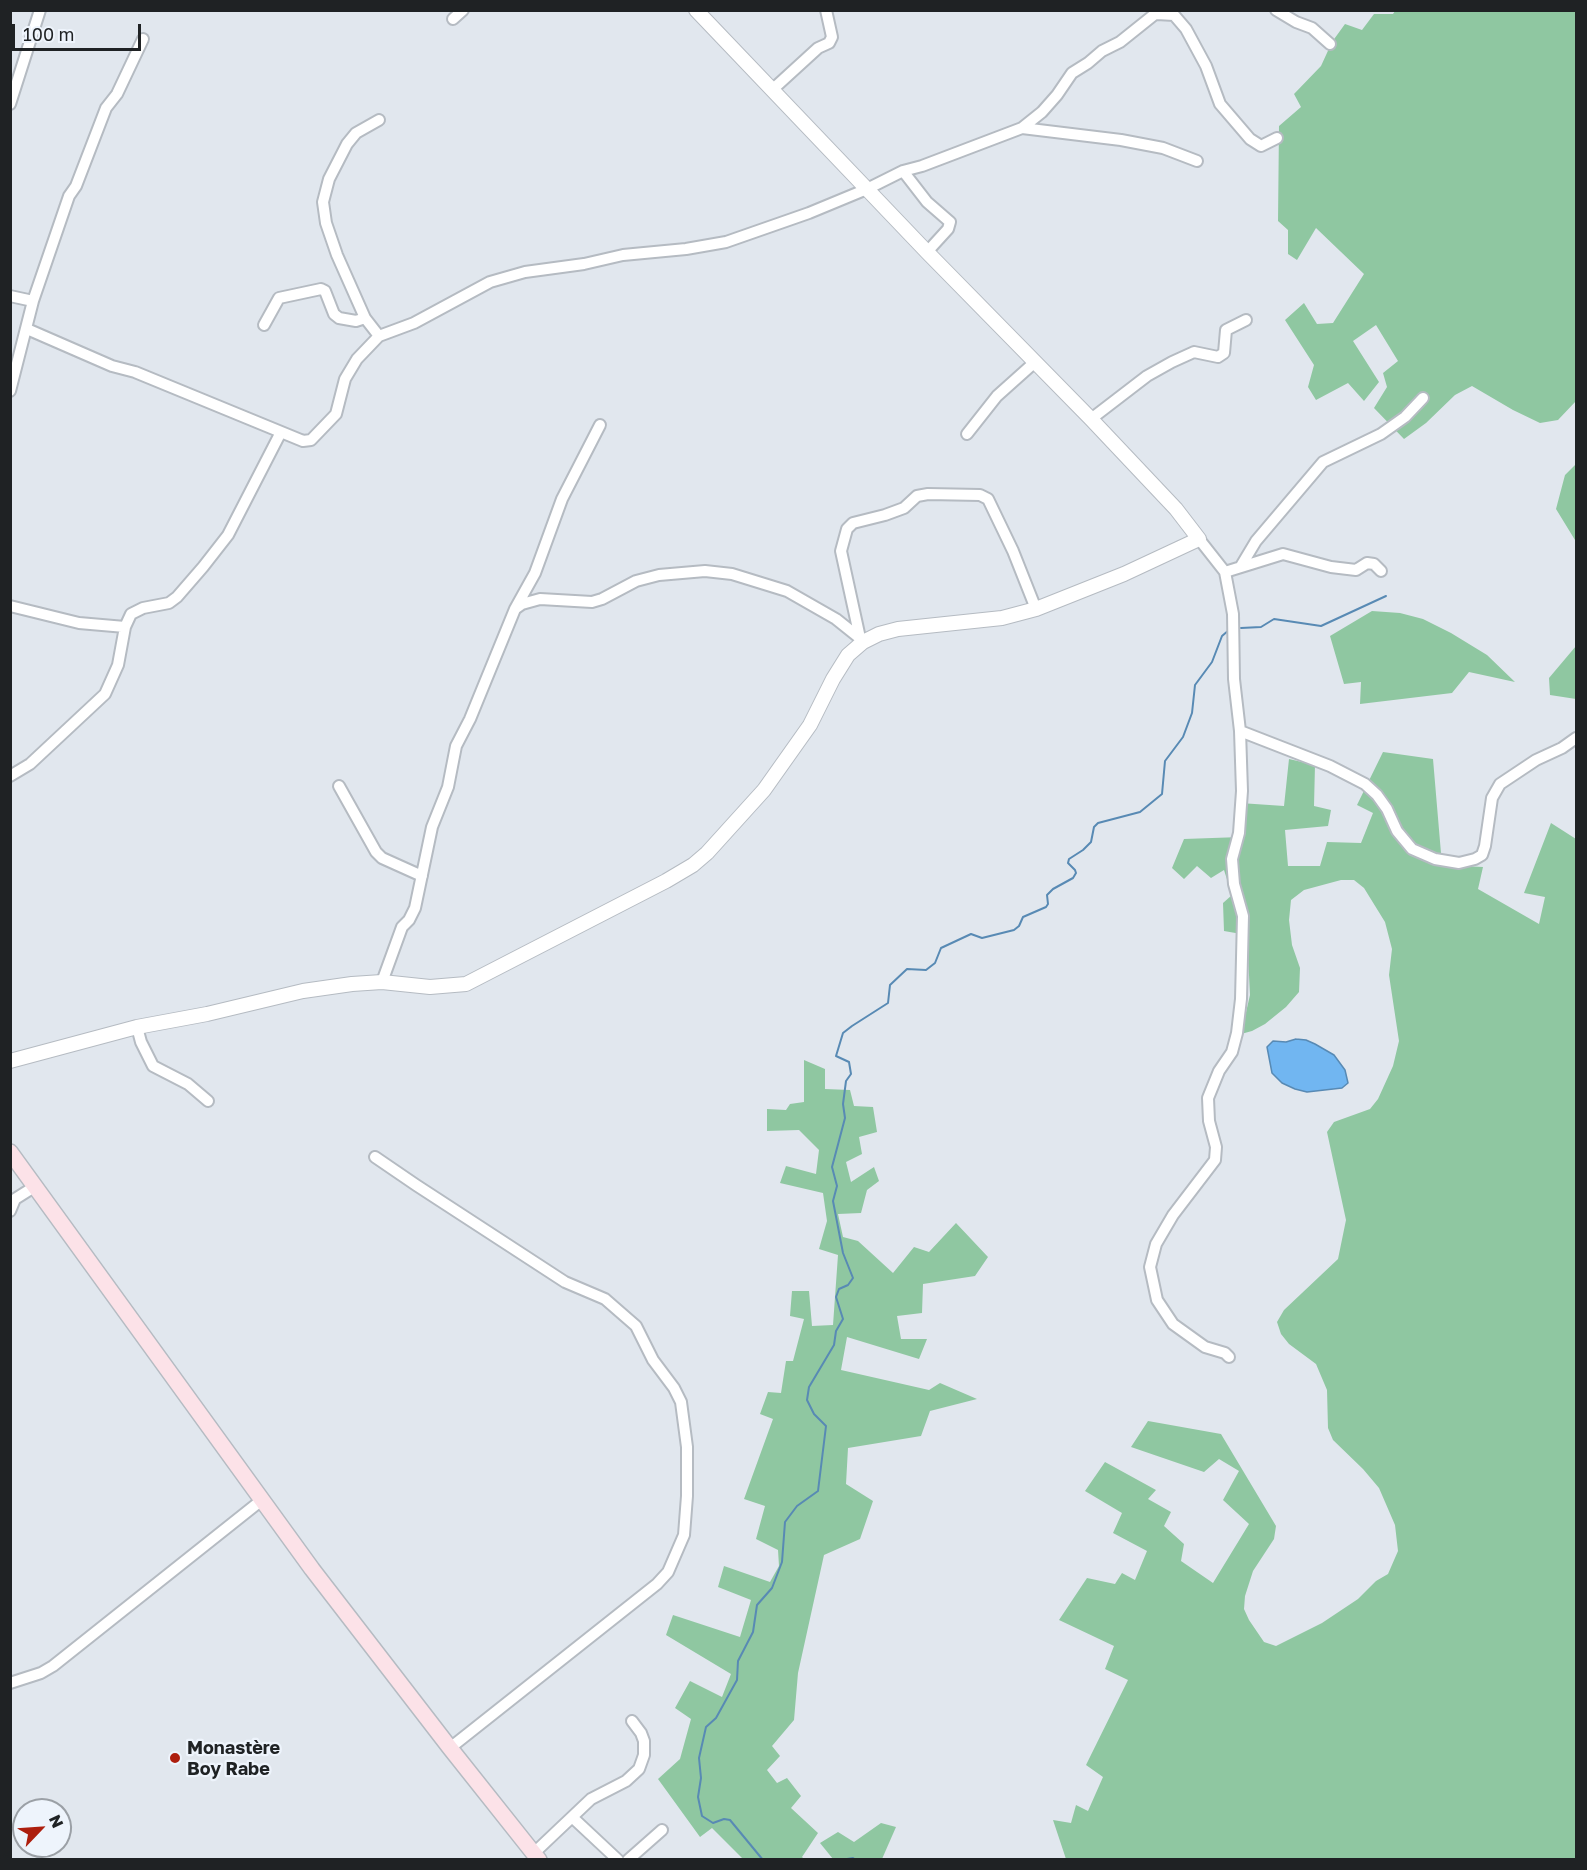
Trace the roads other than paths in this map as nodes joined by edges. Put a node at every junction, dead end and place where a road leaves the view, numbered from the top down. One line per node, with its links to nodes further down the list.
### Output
1 (40, 10): 11 (street)
2 (463, 10): 7 (street)
3 (696, 10): 10 (street)
4 (826, 10): 10 (street)
5 (1276, 10): 9 (street)
6 (1159, 12): 13 (street); 14 (street)
7 (453, 19)
8 (143, 39): 20 (street)
9 (1330, 44)
10 (772, 90): 17 (street)
11 (10, 104)
12 (379, 120): 21 (street)
13 (1022, 128): 15 (street); 16 (street)
14 (1277, 138)
15 (1197, 161)
16 (903, 171): 17 (street); 18 (street)
17 (867, 189): 18 (street); 25 (street)
18 (927, 252): 26 (street)
19 (10, 296): 20 (street)
20 (33, 301): 24 (street)
21 (365, 318): 23 (street); 25 (street)
22 (1246, 320): 29 (street)
23 (264, 325)
24 (27, 328): 27 (street); 31 (street)
25 (379, 336): 31 (street)
26 (1035, 362): 29 (street); 32 (street)
27 (10, 391)
28 (1423, 398): 34 (street)
29 (1091, 419): 33 (street)
30 (600, 425): 38 (street)
31 (281, 432): 40 (street)
32 (967, 434)
33 (1199, 539): 36 (street); 39 (street)
34 (1241, 566): 35 (street); 36 (street)
35 (1381, 571)
36 (1225, 572): 42 (street)
37 (10, 606): 40 (street)
38 (515, 609): 41 (street); 46 (street)
39 (1036, 609): 41 (street); 41 (street)
40 (125, 627): 44 (street)
41 (862, 640): 47 (street)
42 (1240, 731): 43 (street); 55 (street)
43 (1576, 738)
44 (10, 777)
45 (339, 786): 46 (street)
46 (422, 876): 47 (street)
47 (382, 982): 48 (street)
48 (137, 1027): 49 (street); 50 (street)
49 (10, 1061)
50 (208, 1101)
51 (10, 1152): 53 (main road)
52 (375, 1157): 59 (street)
53 (34, 1187): 54 (street); 56 (main road)
54 (10, 1211)
55 (1229, 1357)
56 (262, 1499): 57 (street); 59 (main road)
57 (10, 1683)
58 (632, 1721): 60 (street)
59 (450, 1748): 62 (main road)
60 (573, 1817): 62 (street); 63 (street)
61 (662, 1830): 64 (street)
62 (536, 1856)
63 (618, 1860)
64 (628, 1860)

